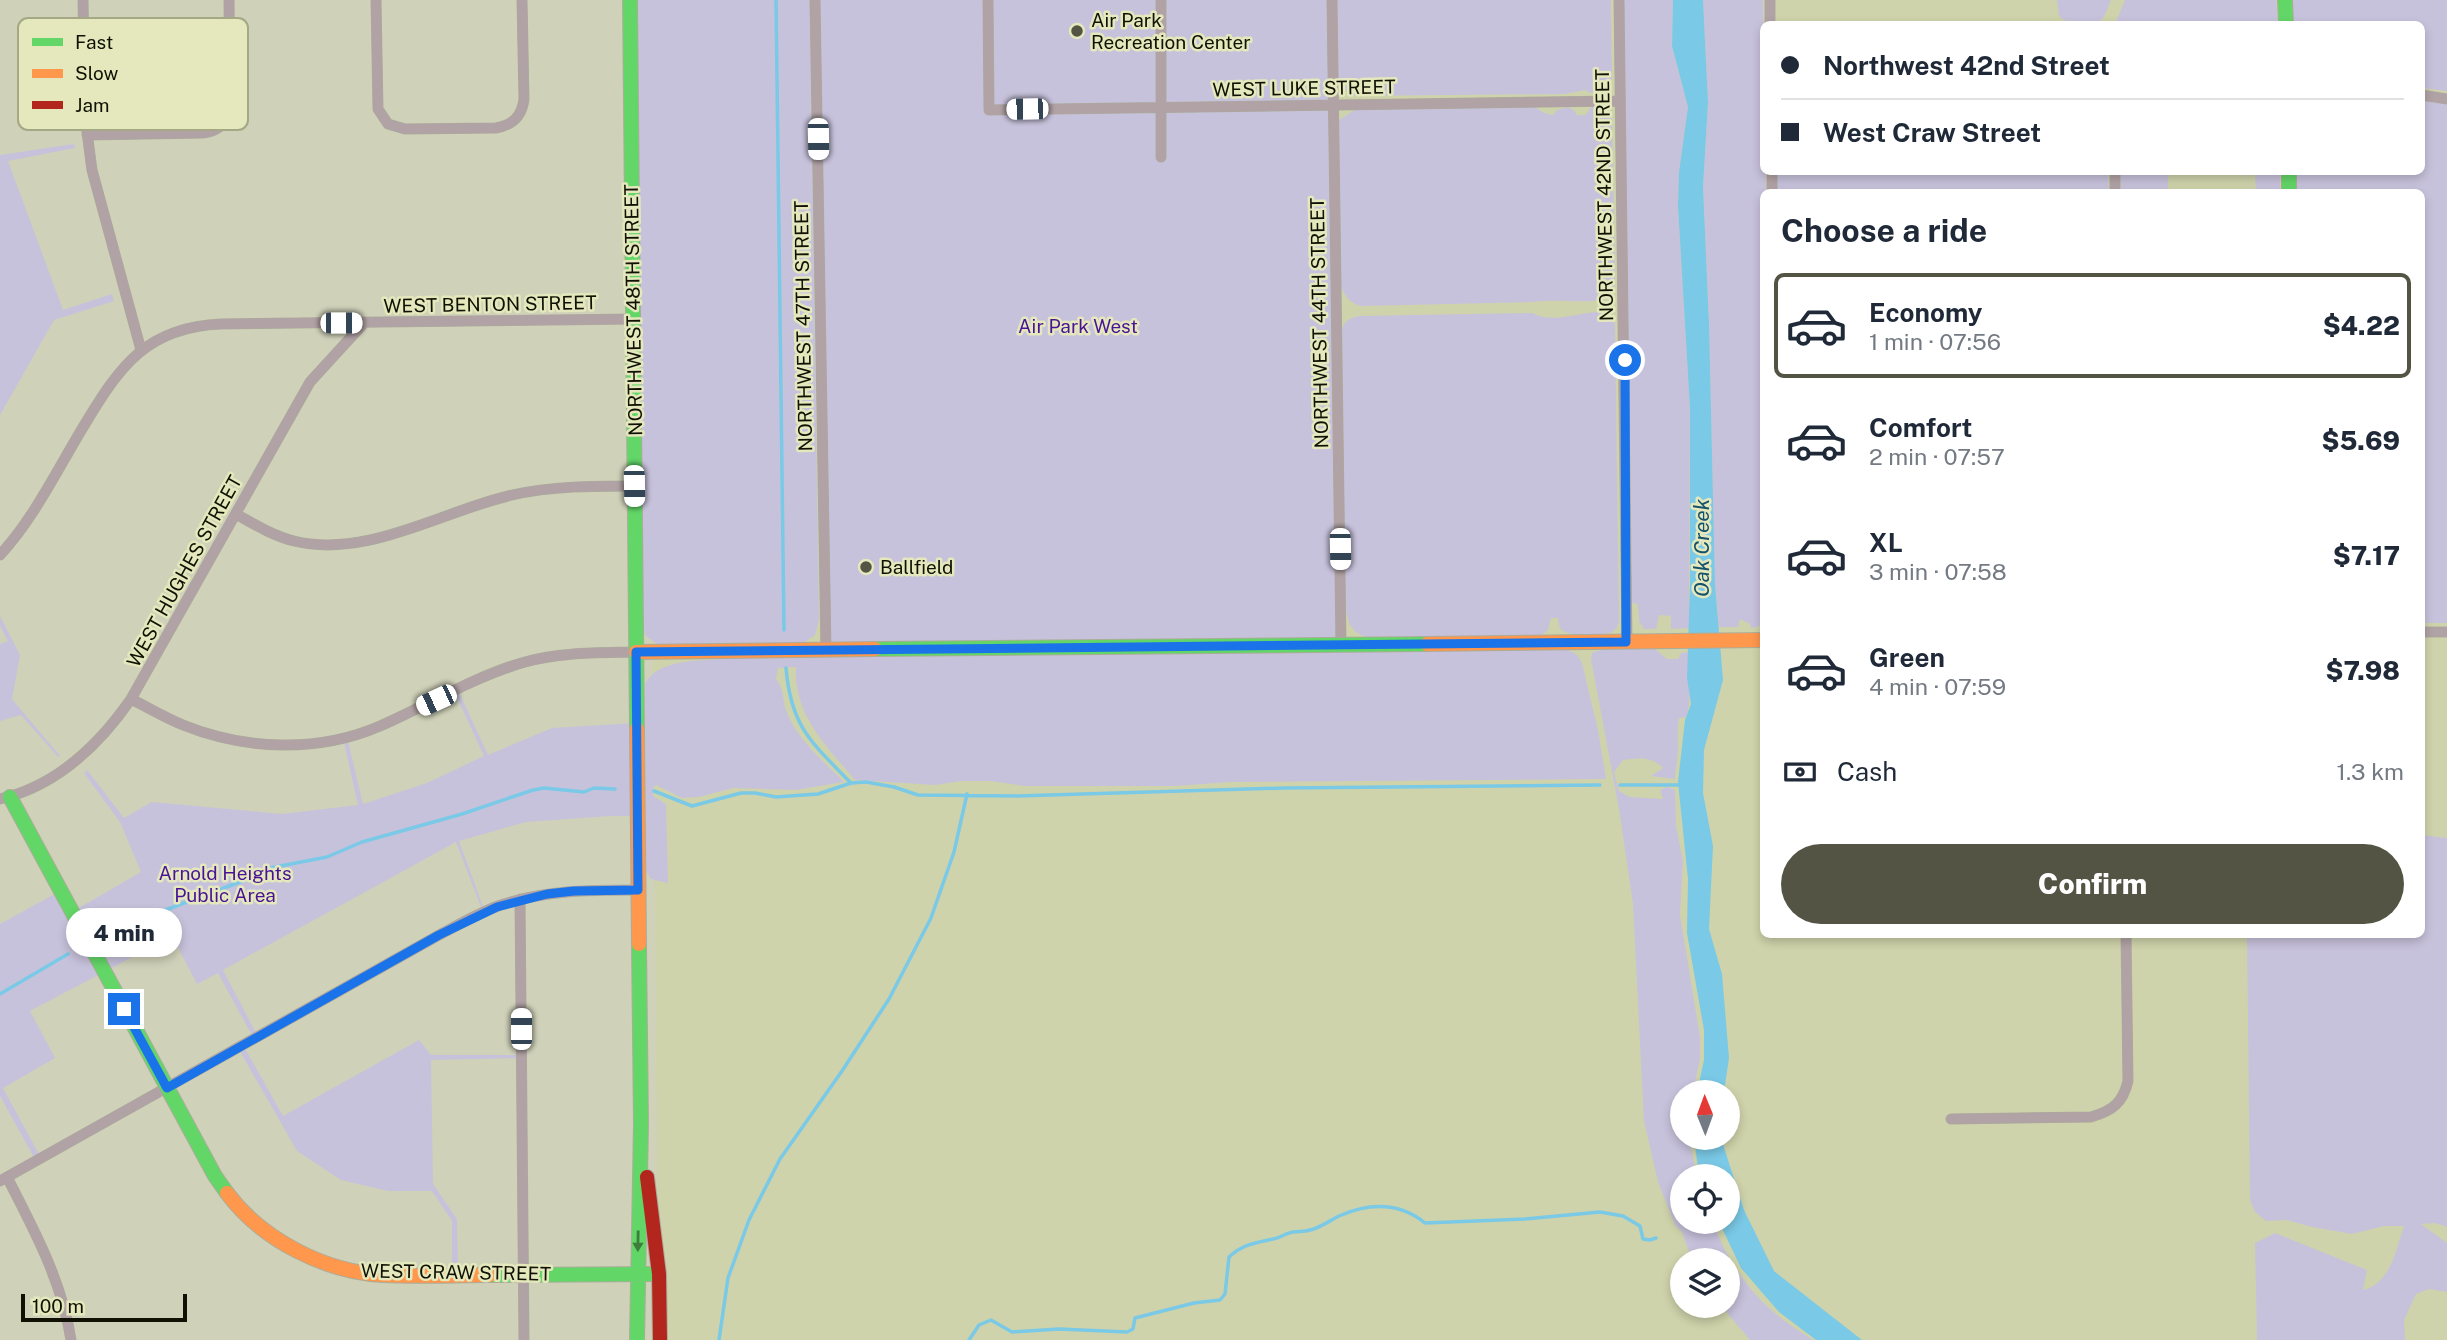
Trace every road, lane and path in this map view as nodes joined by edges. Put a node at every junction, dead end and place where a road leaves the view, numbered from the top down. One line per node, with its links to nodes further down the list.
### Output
1 (83, 0): 13 (street)
2 (229, 0): 14 (street)
3 (376, 0): 4 (street)
4 (523, 0)
5 (630, 0): 26 (street, NORTHWEST 48TH STREET)
6 (816, 0): 38 (street, NORTHWEST 47TH STREET)
7 (988, 0): 21 (street, WEST LUKE STREET)
8 (1161, 0): 21 (street)
9 (1332, 0): 20 (street, NORTHWEST 44TH STREET)
10 (1619, 0): 19 (street, NORTHWEST 42ND STREET)
11 (1770, 0): 15 (street)
12 (2285, 0): 16 (street)
13 (84, 18)
14 (229, 18)
15 (1770, 21)
16 (2286, 21)
17 (2425, 95): 18 (street)
18 (2447, 99)
19 (1619, 101): 20 (street, WEST LUKE STREET); 35 (street, NORTHWEST 42ND STREET)
20 (1333, 105): 21 (street, WEST LUKE STREET); 36 (street, NORTHWEST 44TH STREET)
21 (1161, 107): 25 (street)
22 (87, 130): 24 (street)
23 (217, 130): 24 (street)
24 (87, 135): 28 (street)
25 (1161, 157)
26 (633, 319): 27 (street, WEST BENTON STREET); 29 (street, NORTHWEST 48TH STREET)
27 (364, 323): 28 (street, WEST BENTON STREET); 30 (street, WEST HUGHES STREET)
28 (141, 350): 31 (street, WEST BENTON STREET)
29 (634, 486): 30 (street); 37 (street, NORTHWEST 48TH STREET)
30 (236, 514): 39 (street, WEST HUGHES STREET)
31 (0, 555)
32 (2425, 632): 33 (street)
33 (2447, 632)
34 (1757, 640): 35 (street)
35 (1626, 642): 36 (street)
36 (1342, 645): 38 (street)
37 (636, 652): 38 (street); 39 (street); 41 (street, NORTHWEST 48TH STREET)
38 (826, 652)
39 (131, 699): 40 (street, WEST HUGHES STREET)
40 (5, 798): 44 (street, WEST CRAW STREET)
41 (638, 890): 42 (street); 46 (street, NORTHWEST 48TH STREET)
42 (520, 900): 44 (street); 48 (street)
43 (2126, 938): 45 (street)
44 (167, 1088): 47 (street); 48 (street, WEST CRAW STREET)
45 (1951, 1119)
46 (640, 1124): 49 (street, NORTHWEST 48TH STREET, one-way to 49); 50 (street, NORTHWEST 48TH STREET)
47 (3, 1179): 51 (street)
48 (523, 1274): 49 (street, WEST CRAW STREET); 52 (street)
49 (638, 1274): 50 (street, WEST CRAW STREET); 53 (street, NORTHWEST 48TH STREET)
50 (659, 1274): 54 (street, NORTHWEST 48TH STREET)
51 (71, 1340)
52 (524, 1340)
53 (637, 1340)
54 (660, 1340)

